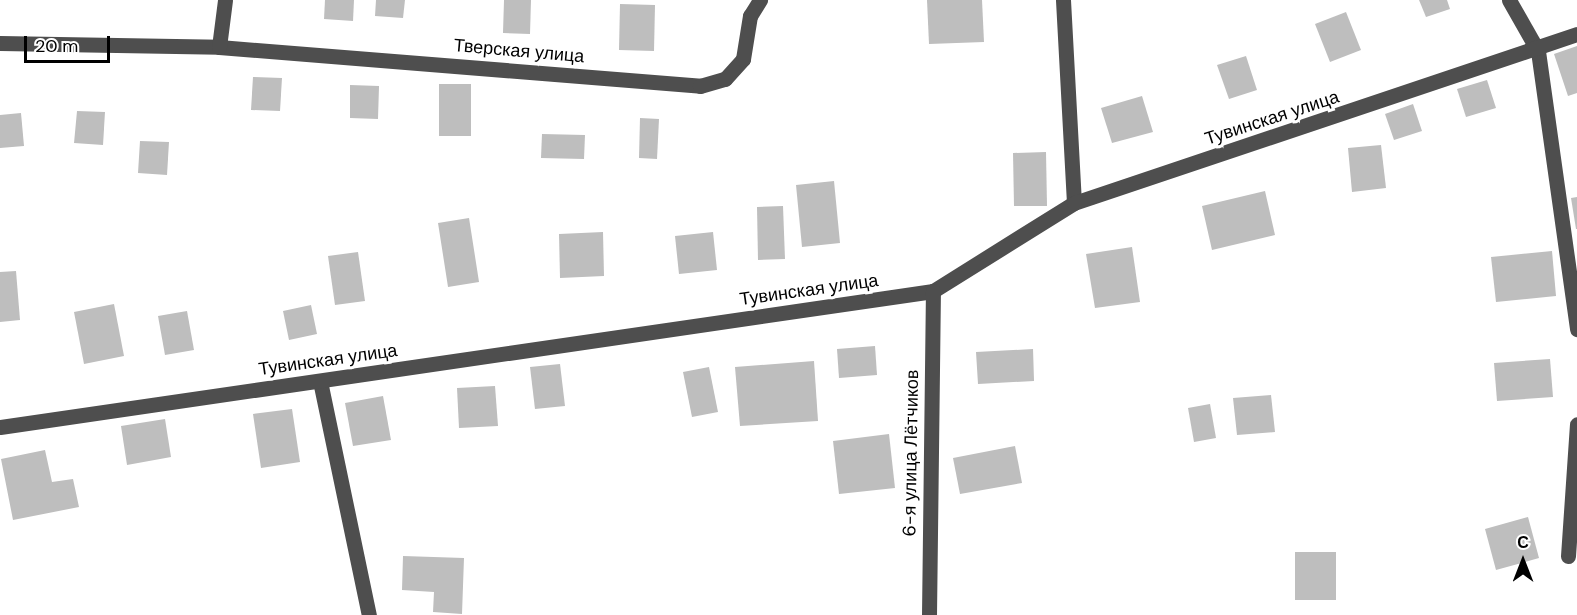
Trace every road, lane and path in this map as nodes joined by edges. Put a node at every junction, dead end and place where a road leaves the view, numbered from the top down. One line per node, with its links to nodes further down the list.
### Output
1 (225, 0): 7 (street)
2 (760, 0): 7 (street, Тверская улица)
3 (1063, 0): 9 (street)
4 (1509, 0): 8 (street)
5 (1577, 34): 8 (street, Тувинская улица)
6 (0, 43): 7 (street, Тверская улица)
7 (219, 47)
8 (1538, 51): 9 (street, Тувинская улица); 11 (street)
9 (1074, 203): 10 (street, Тувинская улица)
10 (933, 291): 12 (street, Тувинская улица); 17 (street, 6-я улица Лётчиков)
11 (1577, 329)
12 (320, 381): 14 (street, Тувинская улица); 16 (street)
13 (1577, 424): 15 (street)
14 (0, 427)
15 (1568, 556)
16 (369, 615)
17 (929, 615)

